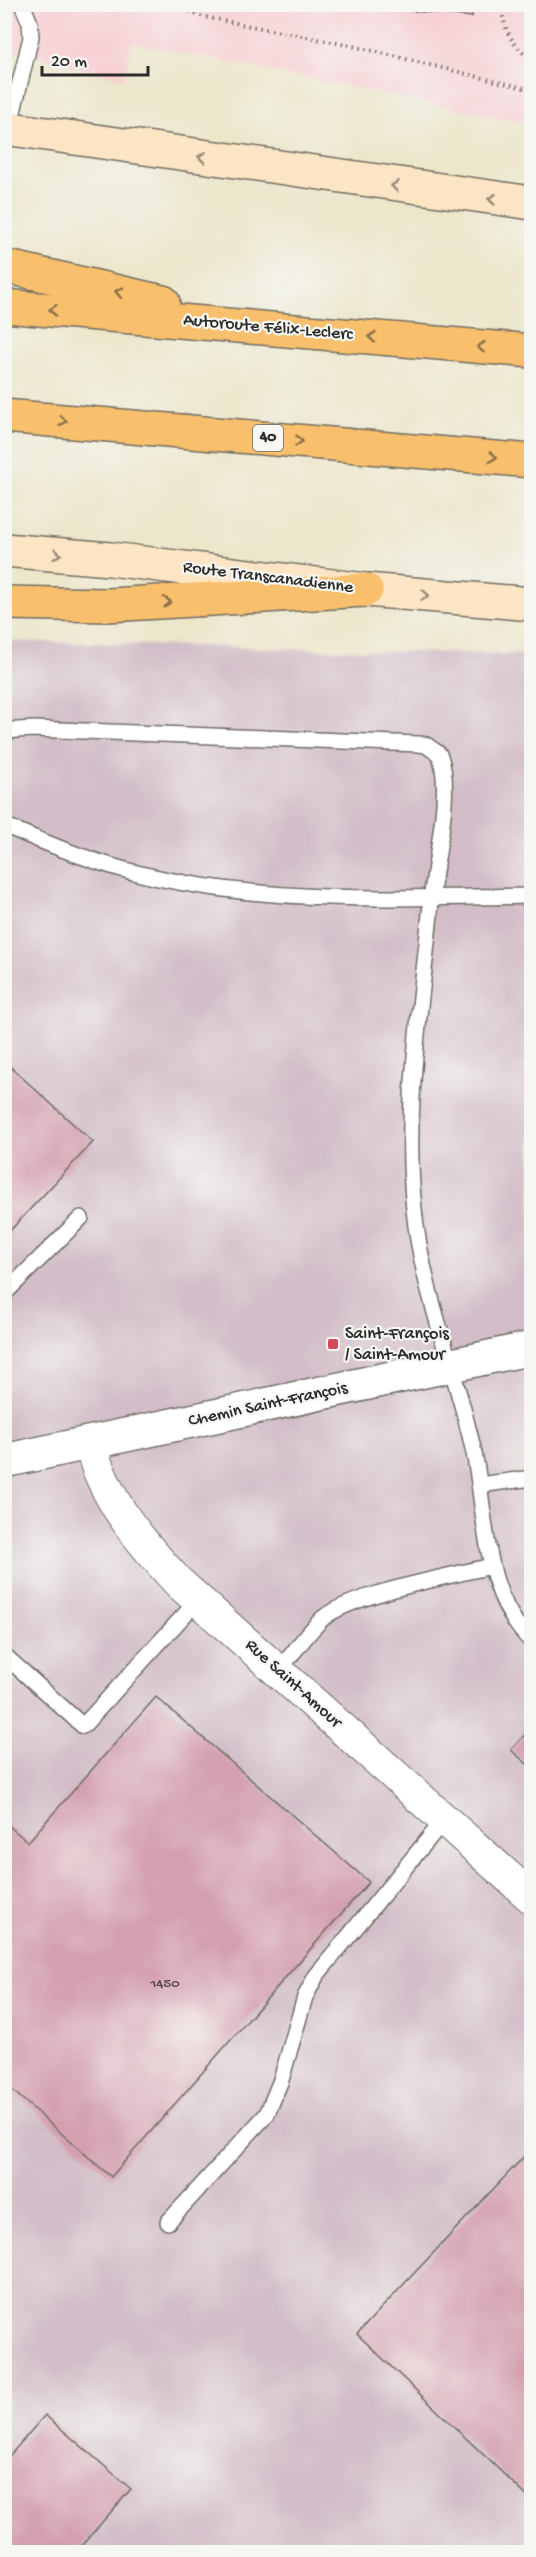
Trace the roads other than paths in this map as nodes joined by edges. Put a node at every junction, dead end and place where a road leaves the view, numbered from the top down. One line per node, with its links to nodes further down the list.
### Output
1 (22, 4): 2 (lane)
2 (7, 123): 3 (main road, one-way to 2)
3 (531, 203)
4 (4, 266): 6 (highway, one-way to 4)
5 (4, 306): 6 (highway, Autoroute Félix-Leclerc, one-way to 5)
6 (279, 329): 7 (highway, Autoroute Félix-Leclerc, one-way to 6)
7 (531, 351)
8 (4, 416): 9 (highway, 40, one-way to 9)
9 (531, 460)
10 (4, 550): 11 (main road, Route Transcanadienne, one-way to 11)
11 (366, 590): 12 (highway, one-way to 11); 13 (main road, Route Transcanadienne, one-way to 13)
12 (4, 603)
13 (531, 604)
14 (4, 731): 17 (lane)
15 (4, 825): 17 (lane)
16 (531, 896): 17 (lane)
17 (431, 898): 21 (lane)
18 (81, 1218): 19 (lane)
19 (4, 1294)
20 (531, 1348): 21 (street, Chemin Saint-François)
21 (449, 1366): 22 (street, Chemin Saint-François); 25 (lane)
22 (90, 1443): 23 (street, Chemin Saint-François); 27 (street, Rue Saint-Amour)
23 (4, 1461)
24 (531, 1478): 25 (lane)
25 (479, 1485): 26 (lane)
26 (491, 1566): 28 (lane); 30 (lane)
27 (198, 1600): 29 (lane); 30 (street, Rue Saint-Amour)
28 (531, 1642)
29 (4, 1655)
30 (278, 1671): 31 (street, Rue Saint-Amour)
31 (444, 1820): 32 (street, Rue Saint-Amour); 33 (lane)
32 (531, 1898)
33 (168, 2222)

